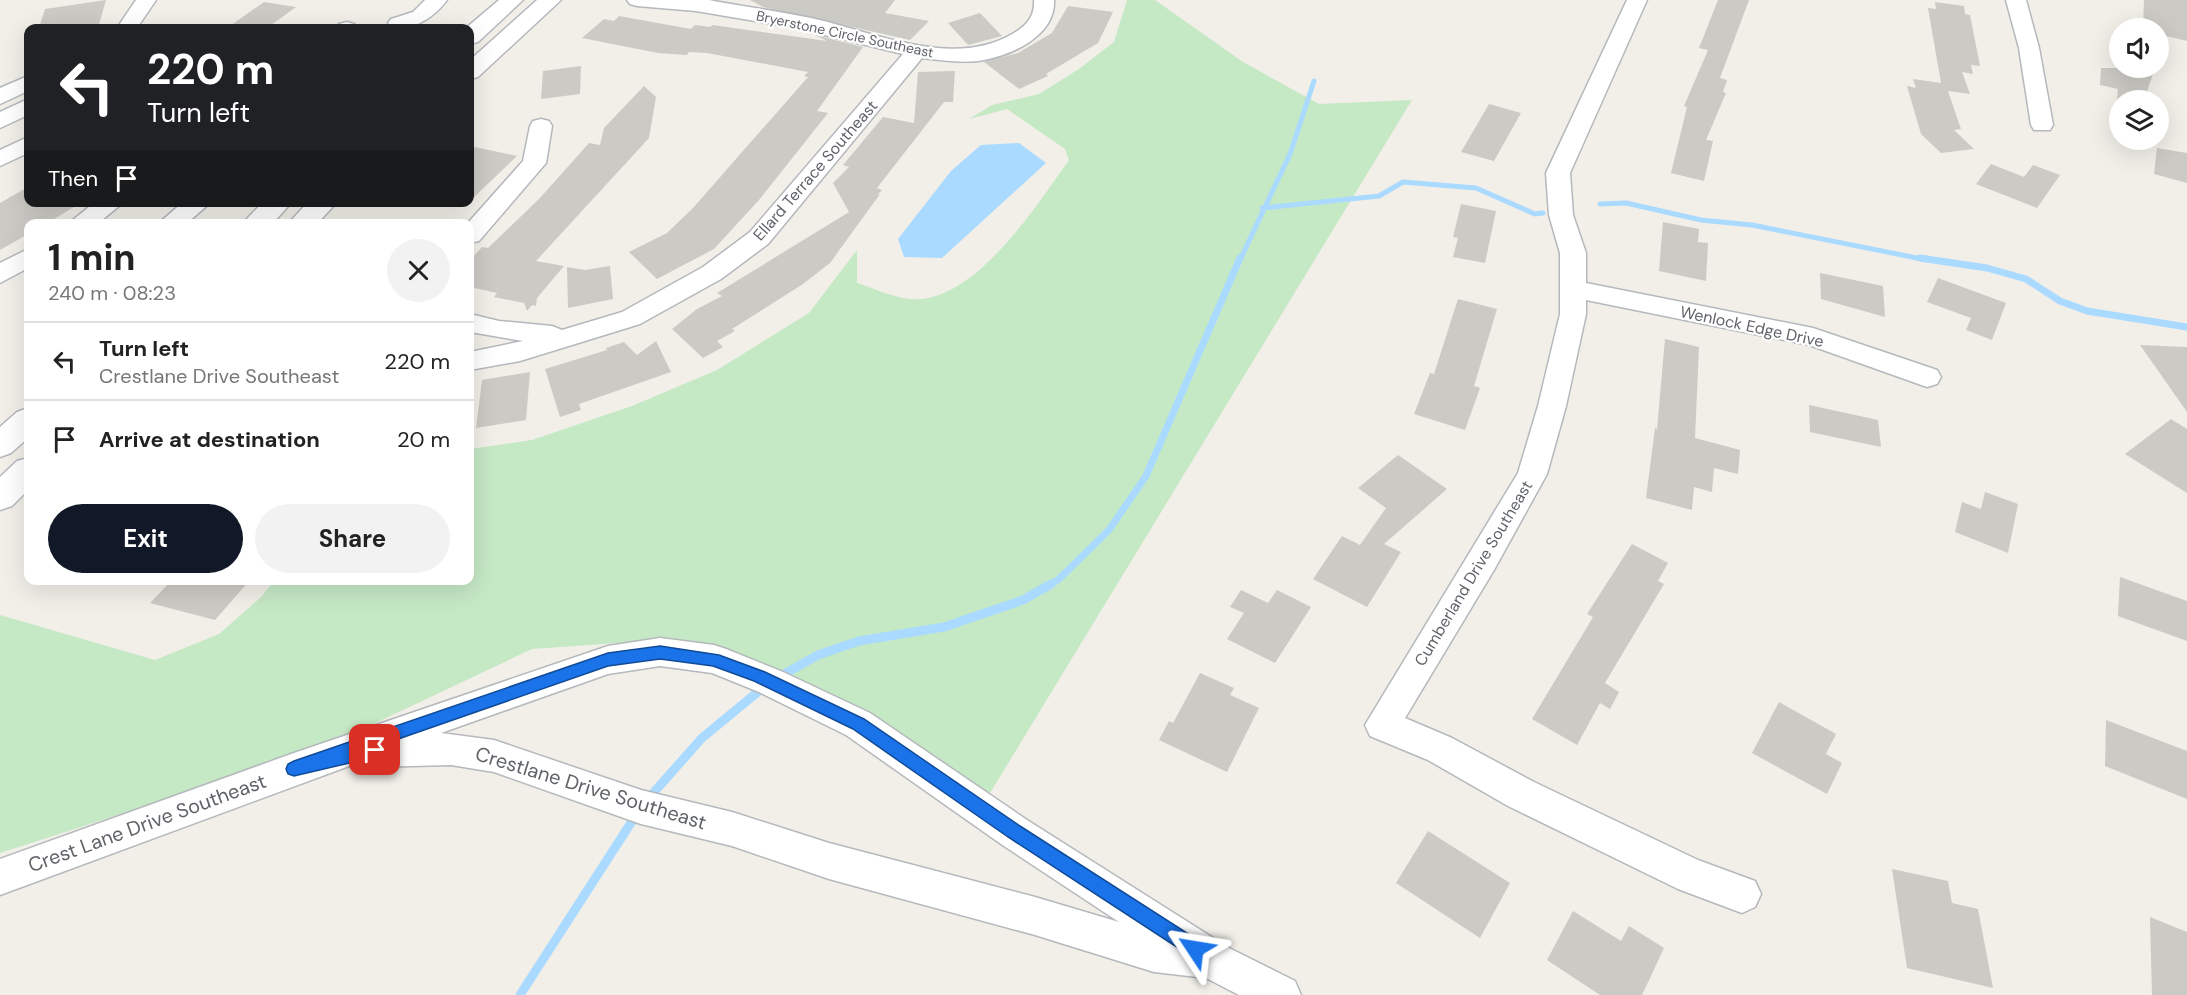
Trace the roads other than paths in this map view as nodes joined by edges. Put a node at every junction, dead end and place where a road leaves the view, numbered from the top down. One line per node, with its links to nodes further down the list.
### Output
1 (146, 0): 12 (street)
2 (408, 0): 13 (street)
3 (423, 0): 14 (street)
4 (437, 0): 15 (street)
5 (512, 0): 16 (street)
6 (550, 0): 18 (street)
7 (637, 0): 11 (street, Bryerstone Circle Southeast)
8 (1044, 0): 17 (street, Bryerstone Circle Southeast)
9 (1637, 0): 36 (street, Cumberland Drive Southeast)
10 (2016, 0): 21 (street)
11 (698, 2): 17 (street, Bryerstone Circle Southeast)
12 (129, 24)
13 (395, 24)
14 (397, 24)
15 (400, 24)
16 (474, 33)
17 (917, 51): 38 (street, Ellard Terrace Southeast)
18 (474, 68)
19 (24, 88): 20 (street)
20 (8, 110)
21 (2042, 125)
22 (541, 126): 33 (street)
23 (24, 146): 24 (street)
24 (0, 159)
25 (105, 207): 29 (street)
26 (192, 207): 30 (street)
27 (274, 207): 31 (street)
28 (319, 207): 32 (street)
29 (87, 219)
30 (177, 219)
31 (260, 219)
32 (305, 219)
33 (474, 230)
34 (24, 260): 35 (street)
35 (0, 275)
36 (1573, 289): 40 (street, Wenlock Edge Drive); 47 (street, Cumberland Drive Southeast)
37 (474, 324): 38 (street, Ellard Terrace Southeast)
38 (573, 336): 39 (street, Ellard Terrace Southeast)
39 (474, 360)
40 (1927, 377)
41 (24, 424): 42 (street)
42 (0, 445)
43 (24, 474): 44 (street)
44 (0, 497)
45 (294, 769): 46 (street, Crest Lane Drive Southeast); 48 (street, Crestlane Drive Southeast); 48 (street, Crestlane Drive Southeast)
46 (0, 877)
47 (1742, 894)
48 (1215, 962): 49 (street, Crestlane Drive Southeast)
49 (1281, 995)

